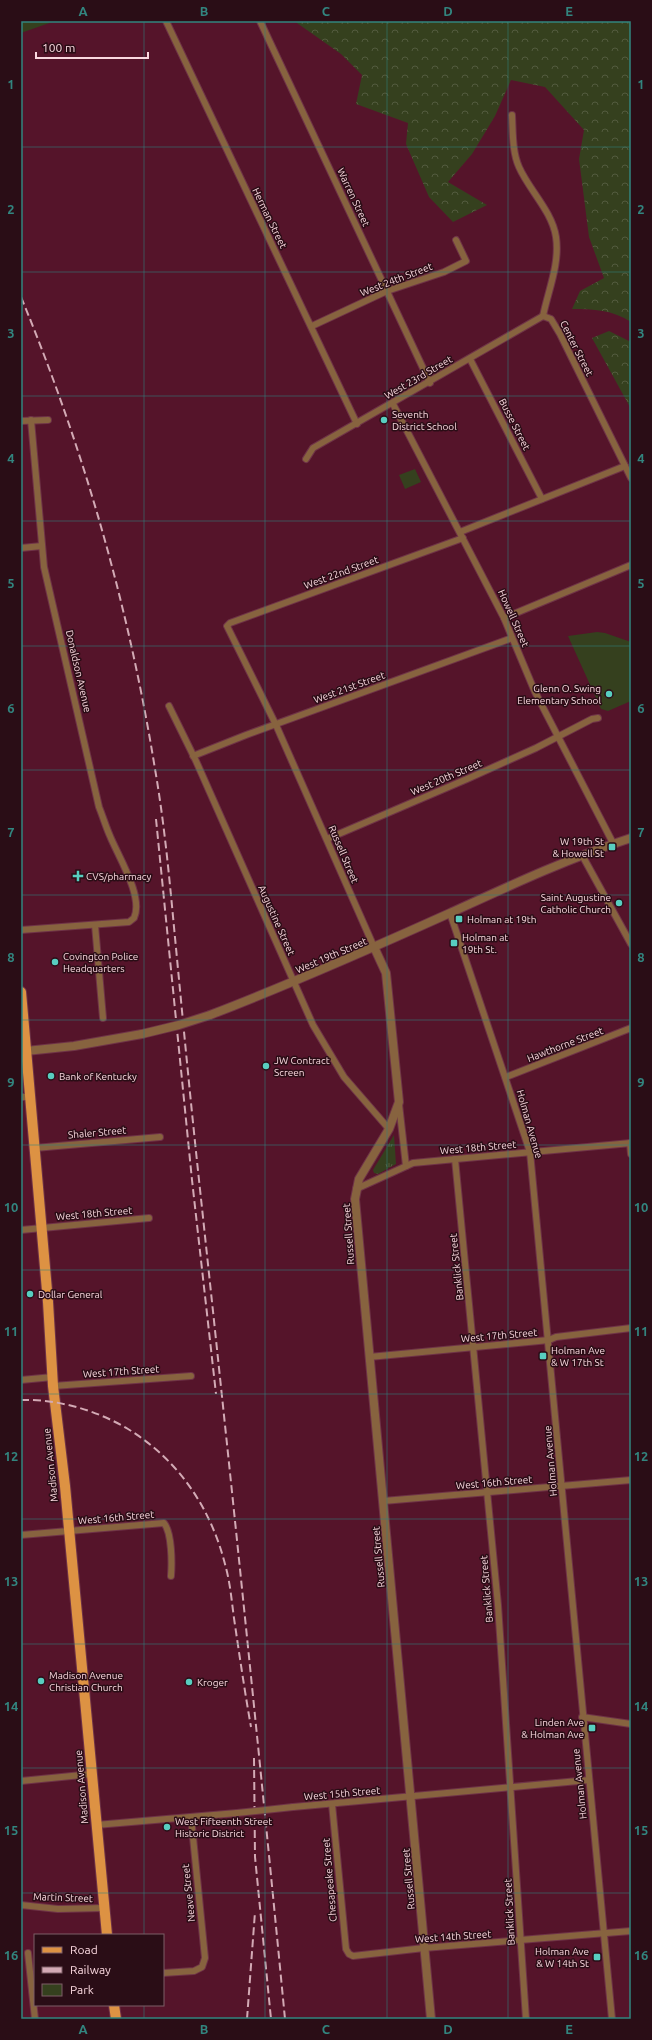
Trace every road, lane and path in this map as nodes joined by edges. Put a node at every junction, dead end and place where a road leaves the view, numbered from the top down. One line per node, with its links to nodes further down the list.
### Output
1 (166, 21): 7 (street, Herman Street)
2 (260, 21): 5 (street, Warren Street)
3 (512, 115): 6 (street)
4 (456, 240): 5 (street, West 24th Street)
5 (387, 291): 7 (street, West 24th Street); 9 (street, Warren Street)
6 (543, 316): 8 (street, West 23rd Street); 16 (street, Center Street)
7 (312, 326): 14 (street, Herman Street)
8 (470, 359): 9 (street, West 23rd Street); 18 (street, Busse Street)
9 (430, 383): 10 (street, West 23rd Street)
10 (393, 404): 14 (street, West 23rd Street); 19 (street, Howell Street)
11 (31, 420): 12 (street); 13 (street); 21 (street, Donaldson Avenue)
12 (48, 420)
13 (21, 421)
14 (357, 424): 15 (street, West 23rd Street)
15 (306, 459)
16 (625, 466): 17 (street, Center Street); 18 (street)
17 (631, 478)
18 (542, 499): 19 (street)
19 (460, 532): 20 (street, Howell Street)
20 (463, 538): 24 (street, Howell Street); 25 (street, West 22nd Street)
21 (42, 546): 22 (street); 37 (street, Donaldson Avenue)
22 (21, 548)
23 (631, 565): 24 (street)
24 (504, 618): 26 (street, Howell Street)
25 (227, 626): 29 (street, Russell Street)
26 (512, 638): 29 (street, West 21st Street); 30 (street, Howell Street)
27 (169, 706): 31 (street, Augustine Street)
28 (598, 718): 30 (street, West 20th Street)
29 (276, 725): 31 (street, West 21st Street); 33 (street, Russell Street)
30 (558, 736): 33 (street, West 20th Street); 34 (street, Howell Street)
31 (193, 756): 41 (street, Augustine Street)
32 (631, 838): 34 (street, West 19th Street)
33 (327, 840): 40 (street, Russell Street)
34 (613, 843): 35 (street, West 19th Street)
35 (582, 855): 36 (street, West 19th Street); 39 (street)
36 (450, 913): 40 (street, West 19th Street); 46 (street, Holman Avenue)
37 (95, 925): 38 (street); 43 (street)
38 (21, 930)
39 (631, 944)
40 (374, 947): 41 (street, West 19th Street); 48 (street, Russell Street)
41 (293, 982): 45 (street, West 19th Street, bridge); 49 (street, Augustine Street)
42 (21, 992): 45 (main road, Madison Avenue)
43 (103, 1018)
44 (631, 1028): 46 (street, Hawthorne Street)
45 (26, 1051): 47 (main road, Madison Avenue)
46 (506, 1077): 53 (street, Holman Avenue)
47 (26, 1097): 52 (main road, Madison Avenue)
48 (399, 1102): 49 (street, Russell Street); 56 (street, Russell Street)
49 (389, 1129): 57 (street, Russell Street)
50 (160, 1136): 52 (street, Shaler Street)
51 (630, 1143): 53 (street, West 18th Street); 54 (street)
52 (35, 1148): 59 (main road, Madison Avenue)
53 (530, 1152): 55 (street, West 18th Street); 62 (street, Holman Avenue)
54 (631, 1154)
55 (455, 1159): 56 (street, West 18th Street); 63 (street, Banklick Street)
56 (406, 1166): 57 (street, West 18th Street)
57 (356, 1189): 64 (street, Russell Street)
58 (149, 1218): 59 (street, West 18th Street)
59 (42, 1228): 60 (street, West 18th Street); 67 (main road, Madison Avenue)
60 (21, 1230)
61 (631, 1328): 62 (street, West 17th Street)
62 (549, 1340): 63 (street, West 17th Street); 69 (street, Holman Avenue)
63 (474, 1347): 64 (street, West 17th Street); 70 (street, Banklick Street)
64 (369, 1357): 71 (street, Russell Street)
65 (191, 1376): 67 (street, West 17th Street)
66 (21, 1380): 67 (street, West 17th Street)
67 (53, 1382): 72 (main road, Madison Avenue)
68 (631, 1480): 69 (street, West 16th Street)
69 (562, 1486): 70 (street, West 16th Street); 75 (street, Holman Avenue)
70 (487, 1493): 71 (street, West 16th Street); 80 (street, Banklick Street)
71 (383, 1501): 81 (street, Russell Street)
72 (69, 1531): 73 (street, West 16th Street); 74 (street, West 16th Street); 77 (main road, Madison Avenue)
73 (21, 1535)
74 (171, 1576)
75 (582, 1717): 76 (street); 78 (street, Holman Avenue)
76 (631, 1724)
77 (92, 1774): 79 (street); 84 (main road, Madison Avenue)
78 (589, 1780): 80 (street, West 15th Street); 88 (street, Holman Avenue)
79 (21, 1781)
80 (511, 1787): 81 (street, West 15th Street); 90 (street, Banklick Street)
81 (410, 1797): 82 (street, West 15th Street); 91 (street, Russell Street)
82 (332, 1804): 83 (street, West 15th Street, bridge); 93 (street, Chesapeake Street)
83 (191, 1817): 84 (street, West 15th Street); 94 (street, Neave Street)
84 (96, 1825): 86 (main road, Madison Avenue)
85 (21, 1905): 86 (street, Martin Street)
86 (104, 1908): 89 (main road, Madison Avenue)
87 (631, 1931): 88 (street, West 14th Street)
88 (603, 1933): 90 (street, West 14th Street); 100 (street, Holman Avenue)
89 (107, 1934)
90 (521, 1941): 91 (street, West 14th Street); 99 (street, Banklick Street)
91 (424, 1948): 93 (street, West 14th Street); 98 (street, Russell Street)
92 (28, 1953): 96 (street)
93 (349, 1954)
94 (164, 1973)
95 (114, 2006): 97 (main road)
96 (34, 2019)
97 (116, 2019)
98 (431, 2019)
99 (526, 2019)
100 (612, 2019)

